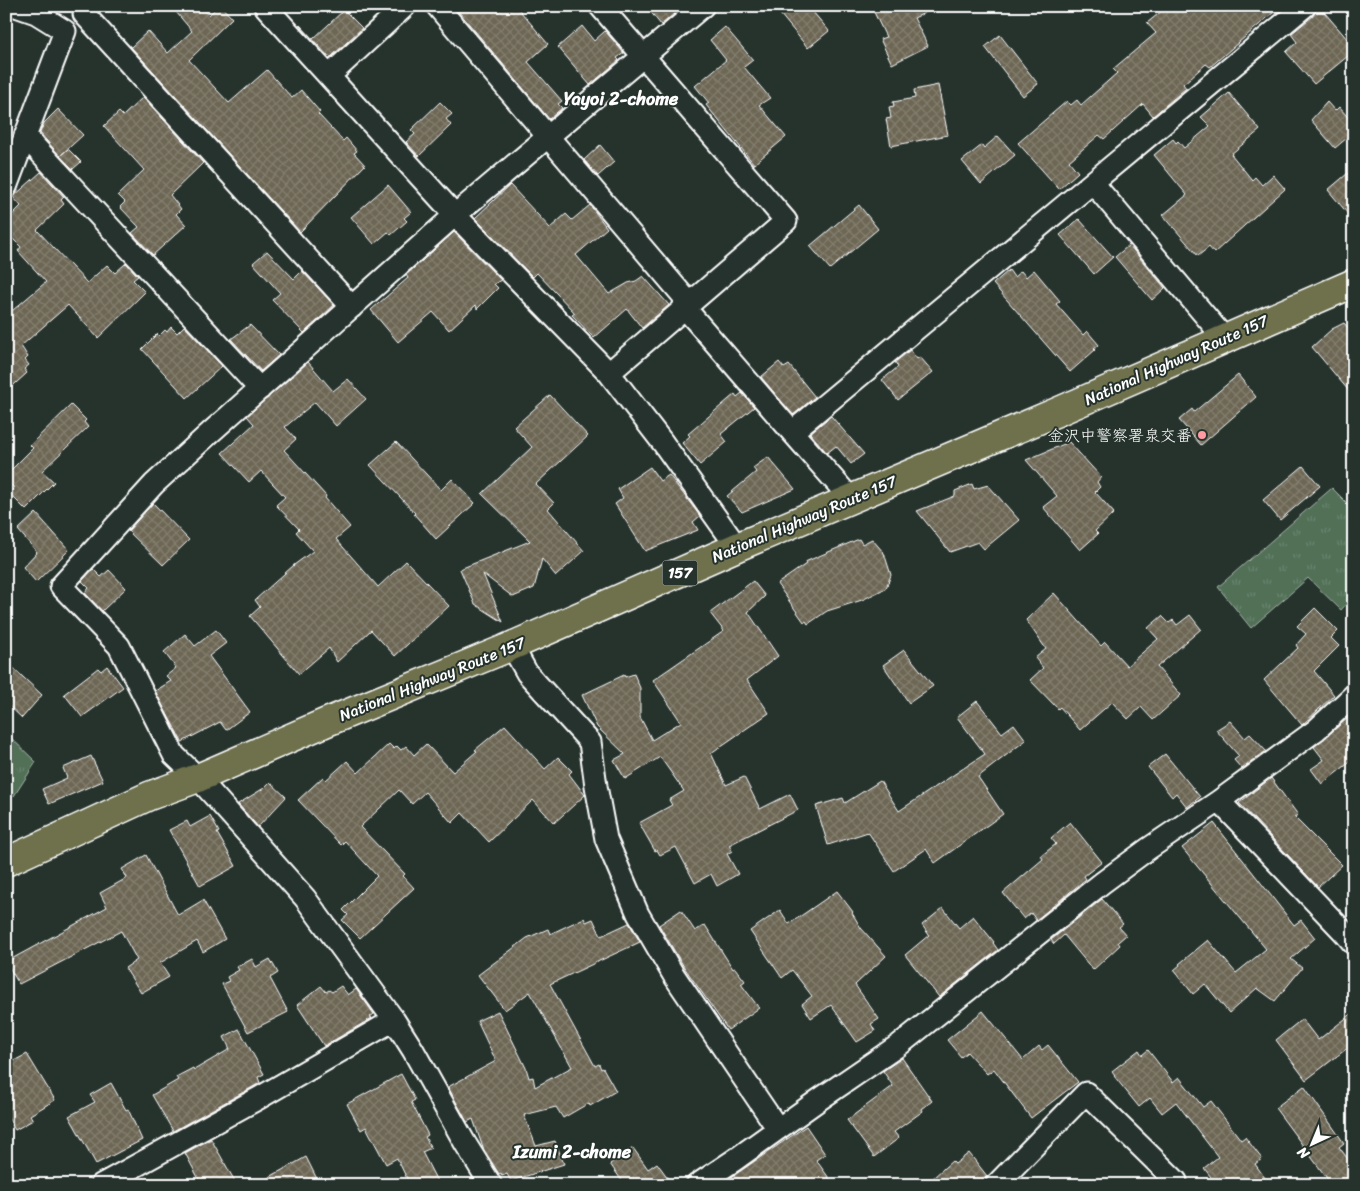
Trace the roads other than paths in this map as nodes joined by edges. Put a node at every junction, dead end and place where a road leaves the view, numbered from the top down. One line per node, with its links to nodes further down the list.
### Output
1 (16, 6): 11 (street)
2 (265, 6): 10 (street)
3 (405, 6): 10 (street)
4 (437, 6): 12 (street)
5 (600, 6): 9 (street)
6 (703, 6): 9 (street)
7 (1305, 6): 13 (street)
8 (84, 14): 17 (street)
9 (643, 56): 12 (street); 18 (street)
10 (329, 76): 15 (street)
11 (25, 136): 14 (street); 21 (street)
12 (548, 137): 15 (street); 18 (street)
13 (1093, 183): 19 (street); 22 (street)
14 (6, 187)
15 (455, 215): 17 (street); 20 (street)
16 (1354, 283): 19 (highway, National Highway Route 157 / 157)
17 (352, 307): 21 (street)
18 (684, 307): 20 (street); 22 (street)
19 (1225, 339): 23 (highway, National Highway Route 157 / 157)
20 (609, 373): 24 (street)
21 (260, 388): 27 (street)
22 (792, 432): 23 (street)
23 (851, 499): 24 (highway, National Highway Route 157 / 157)
24 (737, 547): 25 (highway, National Highway Route 157 / 157)
25 (512, 646): 27 (highway, National Highway Route 157 / 157); 32 (street)
26 (1354, 695): 28 (street)
27 (198, 778): 29 (highway, National Highway Route 157 / 157); 31 (street)
28 (1219, 801): 30 (street); 32 (street)
29 (6, 862)
30 (1354, 944)
31 (394, 1020): 34 (street); 35 (street)
32 (778, 1129): 36 (street)
33 (1004, 1182): 37 (street)
34 (101, 1185)
35 (491, 1185)
36 (697, 1185)
37 (1172, 1185)

